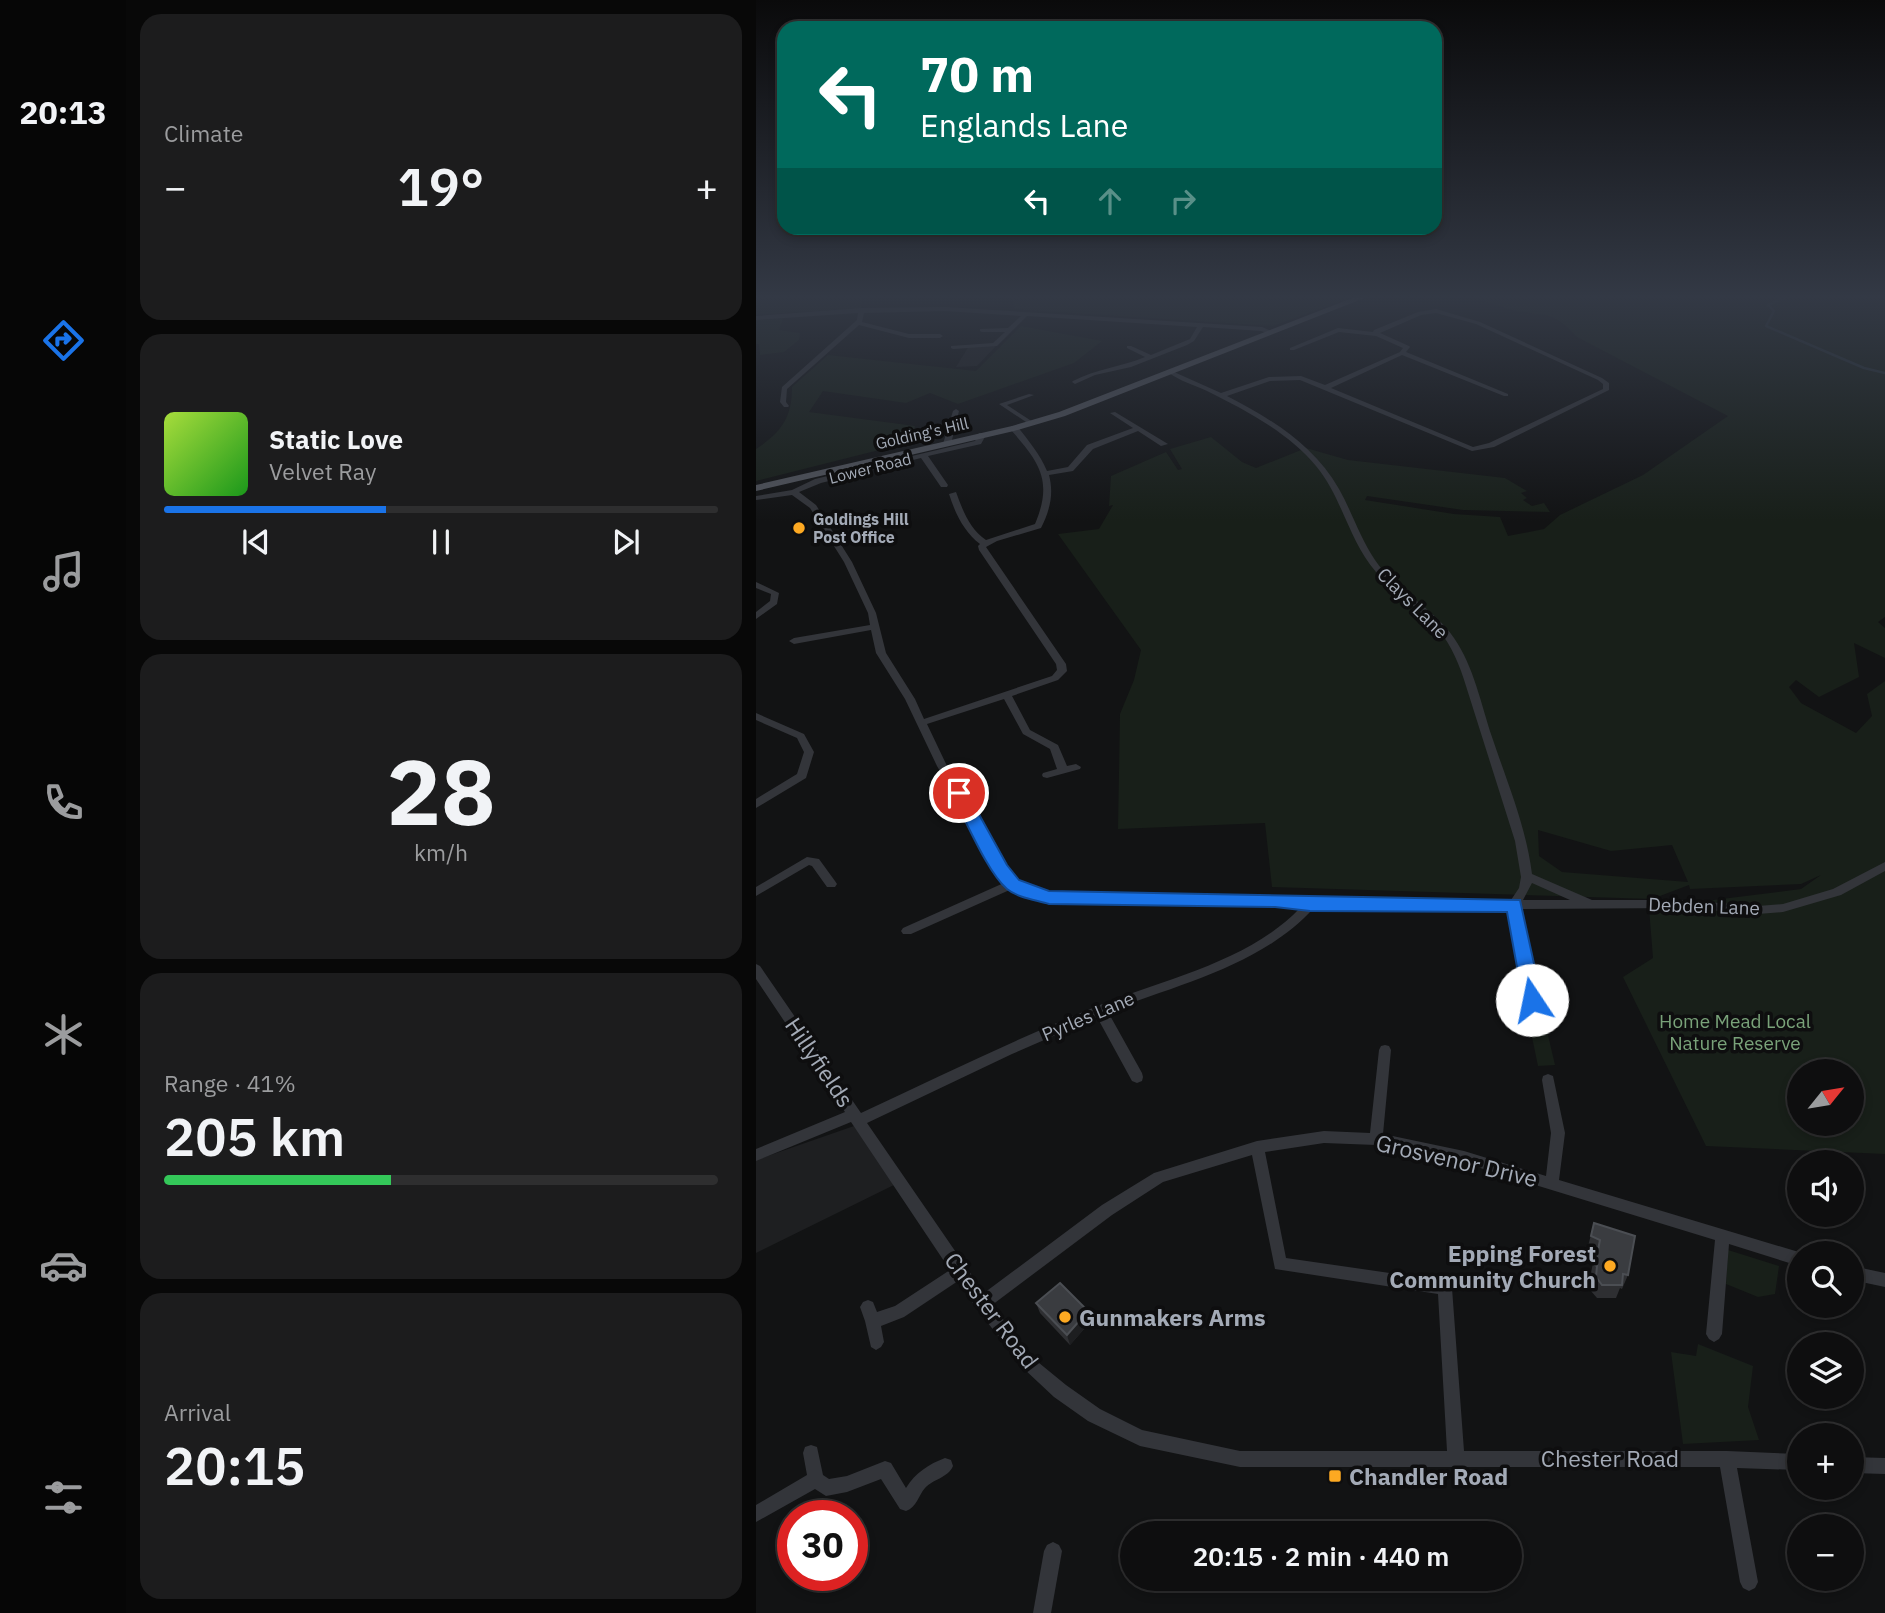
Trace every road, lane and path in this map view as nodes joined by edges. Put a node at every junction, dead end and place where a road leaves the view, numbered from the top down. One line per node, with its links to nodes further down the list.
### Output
1 (804, 370): 13 (street)
2 (1107, 370): 8 (street)
3 (1179, 370): 7 (main road, Golding's Hill)
4 (1364, 370): 9 (street)
5 (1444, 370): 12 (street)
6 (1579, 370): 9 (street)
7 (1172, 373): 11 (street, Clays Lane); 16 (main road, Golding's Hill)
8 (1075, 382)
9 (1327, 387): 11 (street)
10 (1031, 395): 16 (street)
11 (1222, 395): 42 (street, Clays Lane)
12 (1506, 396)
13 (786, 406)
14 (956, 411): 20 (street)
15 (1113, 413): 18 (street)
16 (1031, 423): 17 (main road, Golding's Hill)
17 (1014, 428): 19 (main road, Golding's Hill); 23 (street)
18 (1137, 429): 21 (street); 23 (street)
19 (982, 435): 20 (main road, Golding's Hill); 22 (street, Lower Road)
20 (947, 444): 25 (main road, Golding's Hill)
21 (1164, 444)
22 (923, 455): 24 (street); 26 (street, Lower Road)
23 (1047, 473): 29 (street)
24 (944, 485)
25 (756, 488)
26 (794, 492): 28 (street, Lower Road); 32 (street)
27 (953, 494): 29 (street)
28 (756, 498)
29 (985, 544): 34 (street)
30 (756, 585): 31 (street)
31 (756, 616)
32 (876, 627): 33 (street); 36 (street)
33 (794, 641)
34 (1006, 694): 36 (street); 38 (street)
35 (756, 716): 40 (street)
36 (921, 723): 44 (street)
37 (1076, 766): 38 (street)
38 (1063, 770): 39 (street)
39 (1047, 775)
40 (756, 804)
41 (1885, 866): 46 (street, Debden Lane)
42 (1527, 876): 46 (street); 48 (street)
43 (831, 884): 45 (street)
44 (1013, 884): 47 (street, Debden Lane); 49 (street)
45 (756, 892)
46 (1590, 904): 48 (street, Debden Lane)
47 (1310, 905): 48 (street, Debden Lane); 52 (street, Pyrles Lane)
48 (1514, 905): 51 (street)
49 (906, 931)
50 (756, 969): 56 (street, Hillyfields)
51 (1532, 1000)
52 (1100, 1010): 54 (street); 56 (street, Pyrles Lane)
53 (1385, 1051): 57 (street)
54 (1137, 1077)
55 (1548, 1080): 60 (street)
56 (857, 1117): 59 (street, Pyrles Lane); 63 (street, Chester Road)
57 (1376, 1139): 58 (street, Grosvenor Drive); 60 (street, Grosvenor Drive)
58 (1257, 1147): 66 (street, Grosvenor Drive); 70 (street)
59 (756, 1155)
60 (1552, 1183): 61 (street, Grosvenor Drive)
61 (1722, 1237): 62 (street, Grosvenor Drive); 67 (street)
62 (1787, 1256)
63 (961, 1271): 66 (street, Chester Road); 68 (street)
64 (1864, 1276): 65 (street)
65 (1885, 1280)
66 (982, 1304): 70 (street, Chester Road)
67 (1714, 1334)
68 (876, 1342)
69 (811, 1453): 76 (street)
70 (1456, 1458): 71 (street, Chester Road)
71 (1727, 1459): 72 (street, Chester Road); 79 (street)
72 (1787, 1462)
73 (1864, 1465): 75 (street)
74 (945, 1466): 76 (street)
75 (1885, 1466)
76 (816, 1479): 77 (street)
77 (756, 1514)
78 (1053, 1551): 80 (street)
79 (1749, 1582)
80 (1042, 1613)

